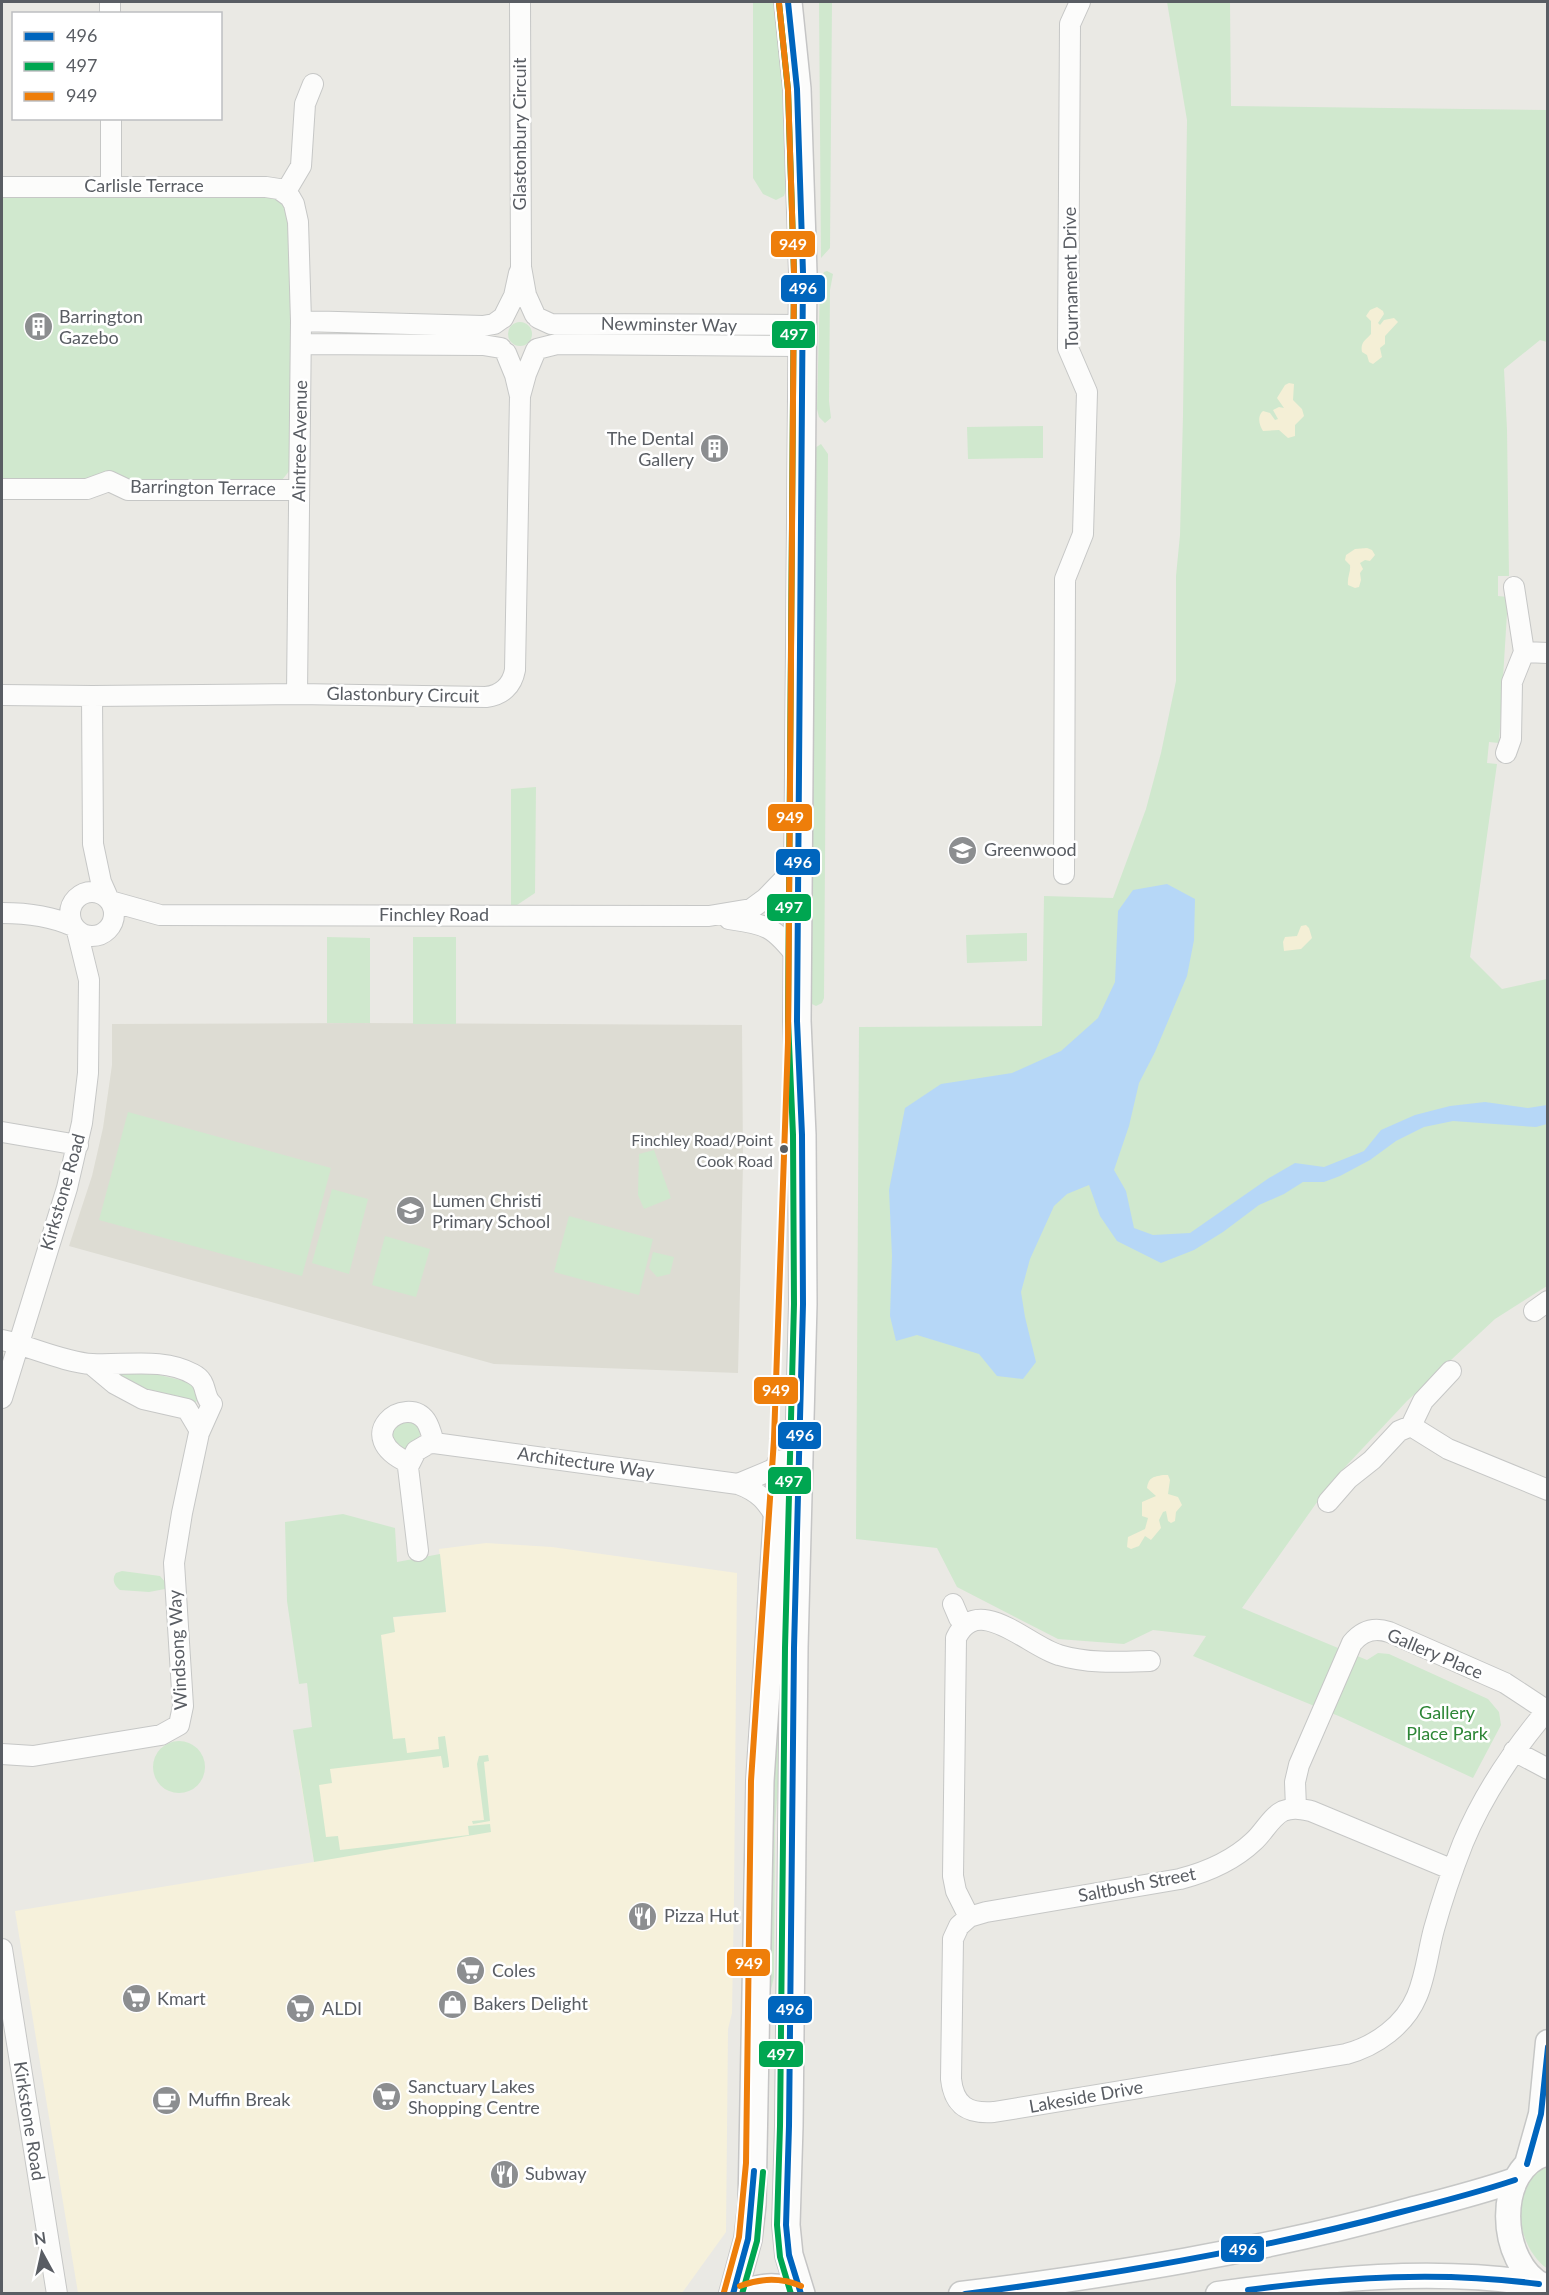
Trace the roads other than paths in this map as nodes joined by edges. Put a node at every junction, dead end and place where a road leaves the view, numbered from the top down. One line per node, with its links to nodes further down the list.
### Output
1 (520, 2): 11 (street, Glastonbury Circuit)
2 (788, 2): 6 (main road)
3 (801, 2): 6 (main road)
4 (1080, 2): 33 (street, Tournament Drive)
5 (313, 84): 10 (street)
6 (796, 89): 16 (main road)
7 (111, 120): 8 (street)
8 (111, 186): 9 (street, Carlisle Terrace); 10 (street, Carlisle Terrace)
9 (2, 187)
10 (285, 193): 14 (street, Aintree Avenue)
11 (521, 267): 12 (street, Glastonbury Circuit); 13 (street, Glastonbury Circuit)
12 (536, 316): 13 (street); 16 (street, Newminster Way); 20 (street)
13 (502, 319): 15 (street); 19 (street)
14 (301, 321): 15 (street); 17 (street, Aintree Avenue)
15 (408, 325): 18 (street)
16 (801, 335): 20 (street, Newminster Way); 32 (main road)
17 (301, 344): 18 (street); 23 (street, Aintree Avenue)
18 (408, 345): 19 (street)
19 (504, 350): 20 (street); 21 (street, Glastonbury Circuit)
20 (537, 350): 21 (street, Glastonbury Circuit)
21 (519, 396): 27 (street, Glastonbury Circuit)
22 (2, 489): 23 (street, Barrington Terrace)
23 (299, 490): 27 (street, Aintree Avenue)
24 (1514, 587): 25 (street)
25 (1524, 652): 26 (street); 30 (street)
26 (1548, 653)
27 (297, 694): 29 (street, Glastonbury Circuit)
28 (2, 695): 29 (street, Glastonbury Circuit)
29 (92, 696): 31 (street)
30 (1506, 753)
31 (93, 844): 34 (street); 35 (street)
32 (798, 865): 39 (street, Finchley Road); 42 (main road)
33 (1064, 874)
34 (76, 899): 35 (street); 37 (street); 40 (street)
35 (109, 900): 38 (street, Finchley Road); 41 (street)
36 (2, 913): 37 (street)
37 (23, 913): 40 (street)
38 (160, 915): 39 (street, Finchley Road); 41 (street, Finchley Road)
39 (709, 916): 42 (street, Finchley Road)
40 (75, 928): 41 (street); 43 (street, Kirkstone Road)
41 (108, 930): 43 (street, Kirkstone Road)
42 (798, 958): 46 (main road)
43 (89, 980): 45 (street, Kirkstone Road)
44 (2, 1132): 45 (street)
45 (78, 1145): 47 (street, Kirkstone Road)
46 (794, 1336): 57 (main road); 65 (main road)
47 (9, 1343): 48 (street); 50 (street, Kirkstone Road)
48 (91, 1364): 51 (street); 52 (street)
49 (1451, 1371): 53 (street)
50 (2, 1398)
51 (208, 1401): 52 (street); 54 (street, Windsong Way)
52 (187, 1409): 54 (street)
53 (1411, 1426): 59 (street); 60 (street)
54 (200, 1431): 69 (street, Windsong Way)
55 (434, 1443): 56 (street); 56 (street); 58 (street, Architecture Way)
56 (409, 1463): 62 (street)
57 (781, 1466): 58 (street); 61 (main road)
58 (738, 1484): 61 (street, Architecture Way)
59 (1548, 1490)
60 (1328, 1502)
61 (778, 1520): 65 (main road)
62 (418, 1551)
63 (953, 1604): 64 (street)
64 (966, 1625): 66 (street); 74 (street)
65 (777, 1648): 71 (main road); 76 (main road)
66 (1150, 1661)
67 (1547, 1709): 68 (street, Lakeside Drive); 72 (street, Gallery Place)
68 (1514, 1751): 70 (street); 73 (street, Lakeside Drive)
69 (2, 1754)
70 (1548, 1769)
71 (792, 1787): 76 (main road); 83 (main road)
72 (1296, 1808): 73 (street); 74 (street, Saltbush Street)
73 (1453, 1870): 74 (street, Lakeside Drive)
74 (969, 1917)
75 (2, 1949): 80 (street, Kirkstone Road)
76 (756, 2011): 81 (main road)
77 (1548, 2042): 78 (street)
78 (1530, 2165): 79 (street); 84 (street)
79 (1543, 2285): 85 (street)
80 (57, 2294)
81 (733, 2294)
82 (743, 2294): 83 (main road)
83 (799, 2294)
84 (961, 2294)
85 (1218, 2294)

